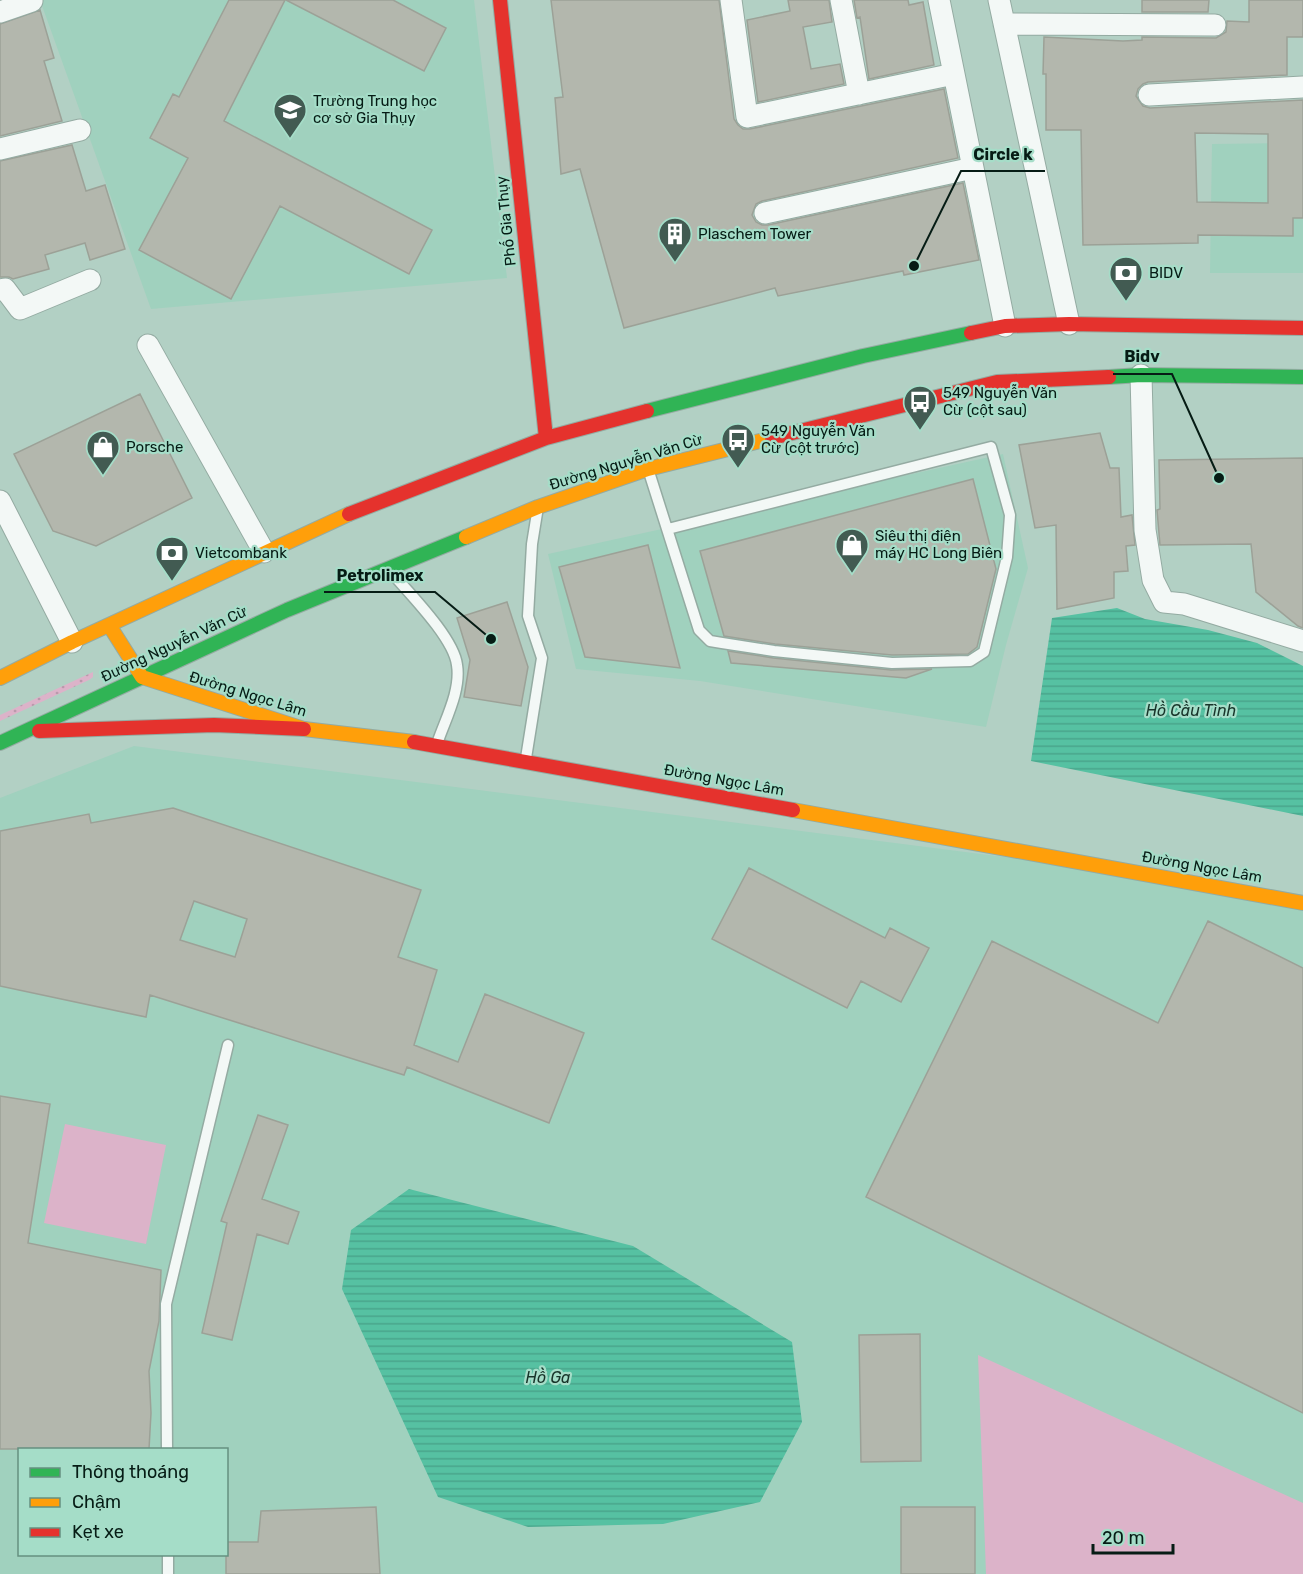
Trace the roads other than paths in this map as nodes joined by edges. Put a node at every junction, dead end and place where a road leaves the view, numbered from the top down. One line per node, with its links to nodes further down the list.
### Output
1 (500, 0): 26 (main road, Phố Gia Thụy)
2 (731, 0): 12 (street)
3 (841, 0): 12 (street)
4 (939, 0): 10 (street)
5 (999, 0): 8 (street)
6 (32, 1): 7 (street)
7 (0, 12)
8 (1004, 24): 9 (street); 20 (street)
9 (1215, 25)
10 (954, 74): 12 (street); 16 (street)
11 (1303, 87): 13 (street)
12 (859, 94)
13 (1149, 94)
14 (80, 130): 15 (street)
15 (0, 149)
16 (973, 168): 17 (street); 21 (street)
17 (765, 213)
18 (90, 280): 19 (street)
19 (0, 290)
20 (1069, 324): 21 (main road); 22 (main road)
21 (1005, 326): 26 (main road)
22 (1303, 328)
23 (148, 345): 31 (street)
24 (1141, 375): 25 (main road, Đường Nguyễn Văn Cừ); 27 (main road, Đường Nguyễn Văn Cừ); 34 (street)
25 (1303, 376)
26 (546, 438): 31 (main road)
27 (648, 469): 29 (main road, Đường Nguyễn Văn Cừ); 30 (lane)
28 (0, 501): 35 (street)
29 (538, 507): 32 (main road, Đường Nguyễn Văn Cừ); 42 (lane)
30 (668, 529): 30 (lane)
31 (264, 552): 33 (main road)
32 (387, 568): 36 (main road, Đường Nguyễn Văn Cừ); 41 (lane)
33 (109, 625): 35 (main road); 36 (main road)
34 (1303, 641)
35 (72, 642): 37 (main road)
36 (142, 677): 38 (main road, Đường Ngọc Lâm); 39 (main road, Đường Nguyễn Văn Cừ)
37 (0, 678)
38 (304, 729): 39 (main road); 41 (main road, Đường Ngọc Lâm)
39 (26, 731): 40 (main road, Đường Nguyễn Văn Cừ)
40 (0, 742)
41 (436, 744): 42 (main road, Đường Ngọc Lâm)
42 (526, 761): 43 (main road, Đường Ngọc Lâm)
43 (1303, 903)
44 (228, 1045): 45 (lane)
45 (167, 1448)
46 (168, 1556): 47 (lane)
47 (168, 1574)

